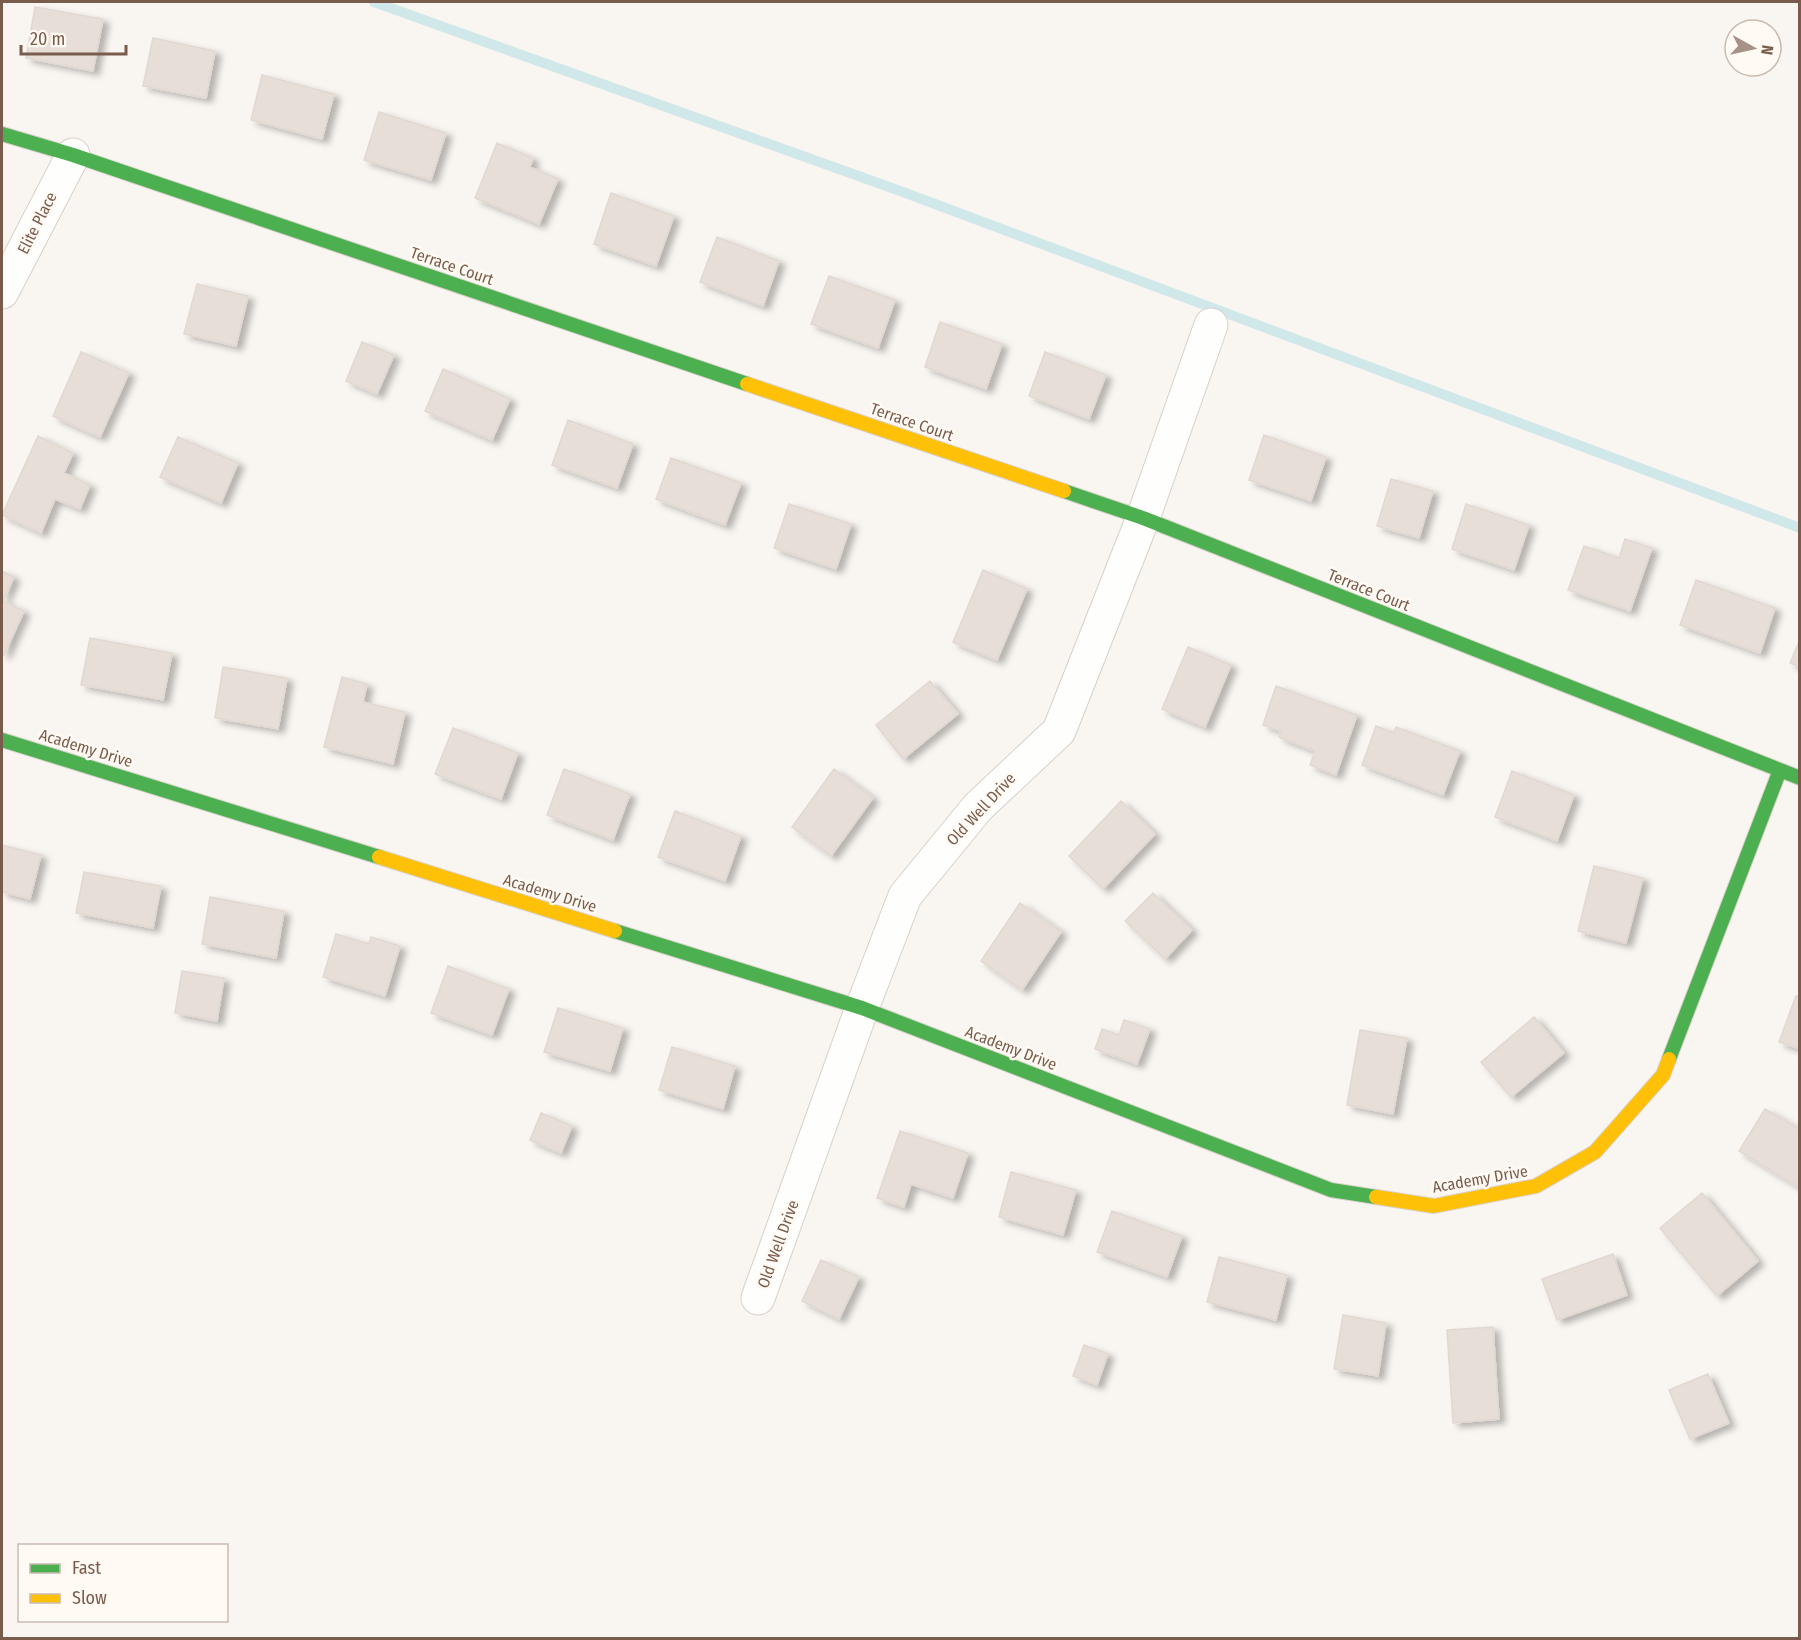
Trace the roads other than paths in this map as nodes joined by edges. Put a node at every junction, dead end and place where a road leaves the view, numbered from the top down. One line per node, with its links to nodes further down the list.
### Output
1 (2, 134): 2 (street, Terrace Court)
2 (73, 154): 3 (street, Elite Place); 5 (street, Terrace Court)
3 (2, 292)
4 (1211, 325): 5 (street, Old Well Drive)
5 (1143, 518): 7 (street, Terrace Court); 9 (street, Old Well Drive)
6 (2, 740): 9 (street, Academy Drive)
7 (1780, 770): 8 (street, Terrace Court); 9 (street, Academy Drive)
8 (1800, 778)
9 (862, 1008): 10 (street, Old Well Drive)
10 (758, 1298)

